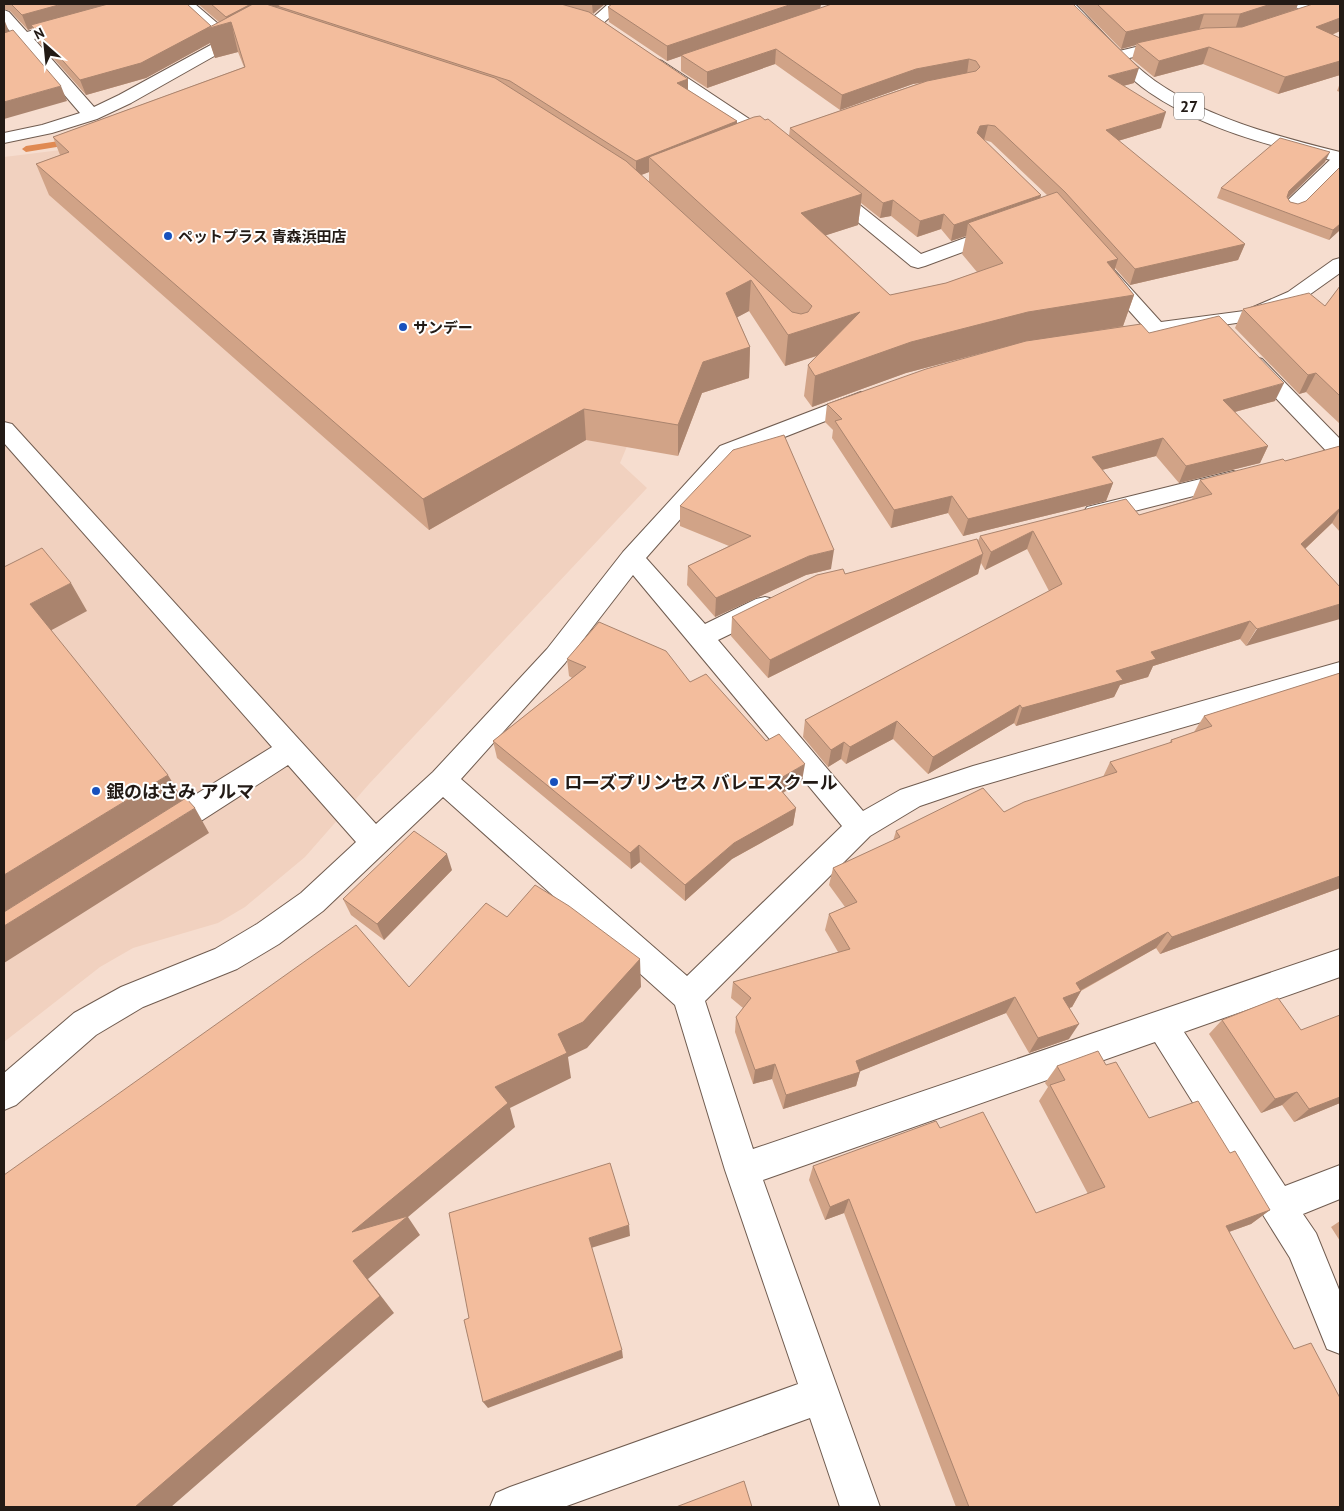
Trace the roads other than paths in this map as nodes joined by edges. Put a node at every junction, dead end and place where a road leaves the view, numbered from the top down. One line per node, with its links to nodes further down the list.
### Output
1 (141, 4): 12 (street)
2 (186, 4): 13 (street)
3 (296, 4): 9 (street)
4 (617, 4): 8 (street)
5 (1067, 4): 17 (street, 27)
6 (1299, 4): 10 (street)
7 (4, 15): 12 (street)
8 (578, 17)
9 (263, 22): 11 (street); 13 (street)
10 (1270, 25)
11 (282, 28)
12 (23, 38): 15 (street); 20 (street)
13 (227, 40): 20 (street)
14 (1181, 41): 17 (street)
15 (4, 43)
16 (640, 53): 19 (street)
17 (1117, 56): 26 (street, 27)
18 (682, 63): 19 (street)
19 (664, 69): 23 (street)
20 (91, 115): 22 (street)
21 (790, 136): 23 (street)
22 (4, 138)
23 (766, 139): 24 (street); 25 (street)
24 (743, 143)
25 (787, 155)
26 (1340, 159): 28 (street)
27 (818, 180): 29 (street)
28 (1293, 206)
29 (1016, 226)
30 (1097, 264): 33 (street)
31 (1340, 264): 32 (street)
32 (1214, 321): 33 (street); 37 (street)
33 (1156, 329): 34 (street)
34 (1088, 340)
35 (878, 393): 41 (street)
36 (4, 429): 45 (street)
37 (1340, 452): 38 (street)
38 (1311, 459)
39 (1253, 474): 40 (street)
40 (1079, 518)
41 (632, 558): 43 (street); 46 (street)
42 (781, 598): 43 (street)
43 (702, 637): 47 (street)
44 (1340, 672): 47 (street)
45 (291, 749): 48 (street); 49 (street)
46 (443, 780): 49 (street); 51 (street)
47 (860, 827): 51 (street)
48 (143, 843)
49 (376, 844): 53 (street)
50 (1340, 963): 52 (street)
51 (688, 997): 54 (street)
52 (1162, 1024): 54 (street); 56 (street)
53 (4, 1094)
54 (742, 1170): 58 (street)
55 (1340, 1182): 56 (street)
56 (1277, 1206): 57 (street)
57 (1340, 1336)
58 (821, 1395): 59 (street); 60 (street)
59 (510, 1507)
60 (860, 1507)

